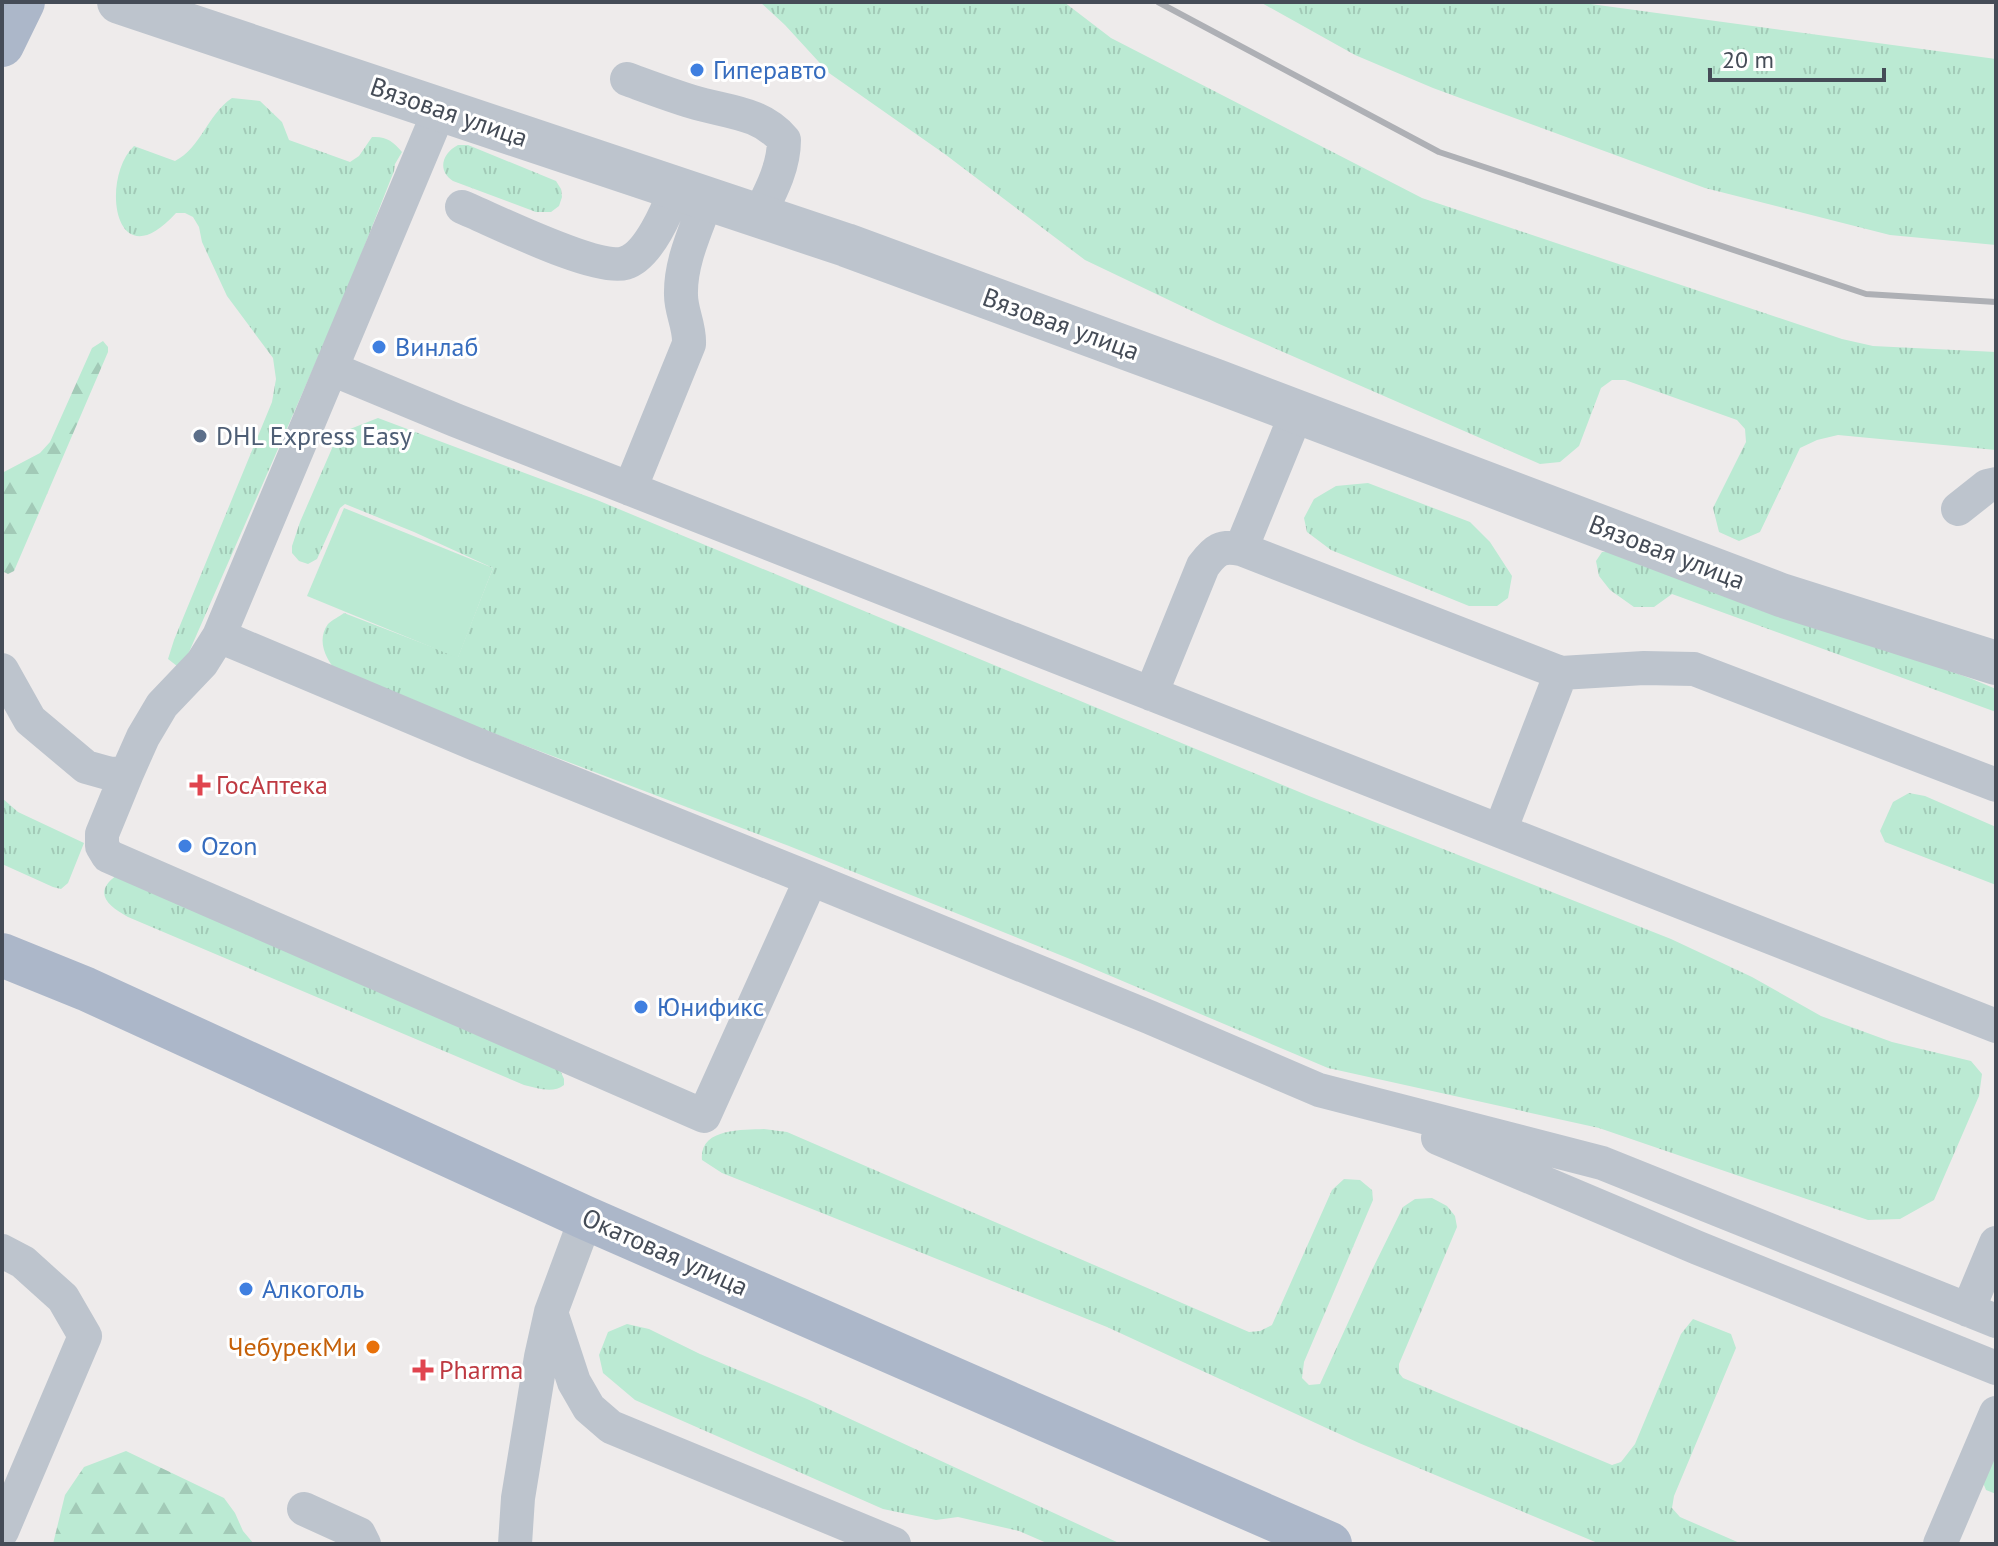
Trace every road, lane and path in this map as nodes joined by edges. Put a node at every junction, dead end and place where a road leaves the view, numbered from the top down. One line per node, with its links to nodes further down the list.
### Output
1 (23, 2): 4 (main road)
2 (119, 2): 3 (street, Вязовая улица)
3 (191, 13): 6 (street, Вязовая улица)
4 (2, 45)
5 (627, 79): 9 (lane)
6 (440, 109): 7 (street, Вязовая улица); 10 (lane)
7 (692, 193): 8 (lane); 9 (street, Вязовая улица); 13 (lane)
8 (462, 207)
9 (759, 215): 11 (street, Вязовая улица)
10 (332, 369): 13 (lane); 16 (lane)
11 (1297, 412): 15 (lane); 17 (street, Вязовая улица)
12 (1996, 484): 14 (lane)
13 (630, 489): 20 (lane)
14 (1958, 509)
15 (1241, 549): 19 (lane); 20 (lane)
16 (219, 636): 21 (lane); 24 (lane)
17 (1996, 663)
18 (2, 670): 21 (lane)
19 (1561, 673): 22 (lane); 23 (lane)
20 (1151, 694): 23 (lane)
21 (127, 773): 24 (lane)
22 (1996, 785)
23 (1500, 831): 26 (lane)
24 (811, 879): 27 (lane)
25 (2, 955): 28 (main road, Окатовая улица)
26 (1996, 1026)
27 (1319, 1090): 31 (lane); 33 (lane)
28 (586, 1218): 32 (lane); 41 (main road, Окатовая улица)
29 (1996, 1243): 31 (lane)
30 (2, 1251): 37 (lane)
31 (1968, 1310): 33 (lane)
32 (551, 1312): 39 (lane); 40 (lane)
33 (1923, 1337): 34 (lane)
34 (1996, 1368)
35 (1996, 1413): 42 (lane)
36 (304, 1509): 38 (lane)
37 (2, 1531)
38 (364, 1544)
39 (515, 1544)
40 (894, 1544)
41 (1330, 1544)
42 (1940, 1544)

